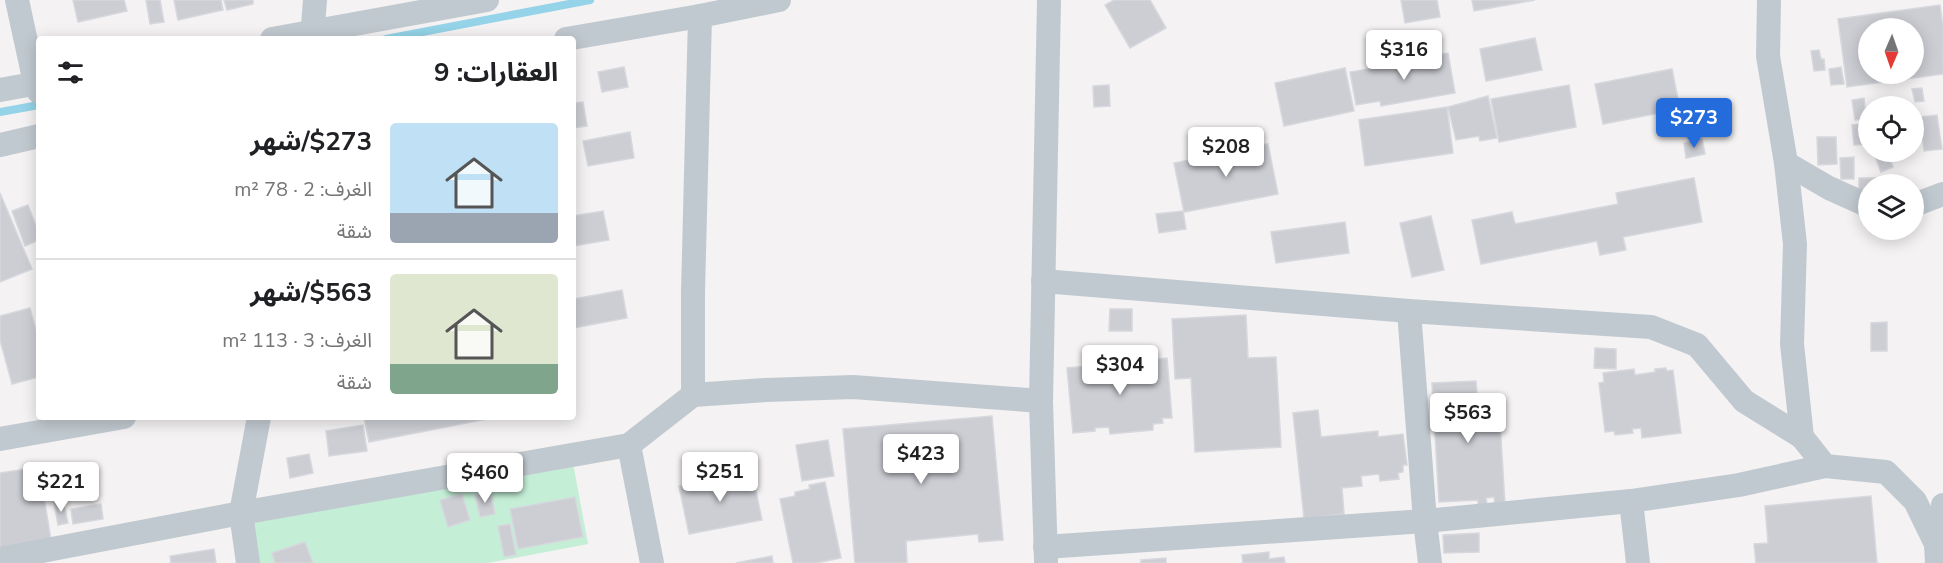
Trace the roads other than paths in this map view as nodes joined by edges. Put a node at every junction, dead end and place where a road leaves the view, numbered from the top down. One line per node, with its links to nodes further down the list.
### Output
1 (17, 0): 10 (street)
2 (315, 0): 8 (street)
3 (487, 0): 8 (street)
4 (779, 0): 7 (street)
5 (1049, 0): 19 (street)
6 (1769, 0): 15 (street)
7 (700, 16): 9 (street); 21 (street)
8 (312, 35)
9 (576, 37)
10 (36, 78)
11 (36, 86): 12 (street)
12 (0, 90)
13 (36, 137): 14 (street)
14 (0, 145)
15 (1786, 163): 17 (street); 25 (street)
16 (1943, 194): 18 (street)
17 (1858, 201)
18 (1924, 201)
19 (1043, 281): 20 (street); 22 (street)
20 (1409, 311): 25 (street); 32 (street)
21 (693, 395): 22 (street); 27 (street)
22 (1041, 401): 34 (street)
23 (107, 420): 26 (street)
24 (258, 420): 31 (street)
25 (1802, 437): 28 (street)
26 (0, 439)
27 (629, 445): 31 (street); 37 (street)
28 (1825, 466): 29 (street); 33 (street)
29 (1631, 501): 32 (street); 39 (street)
30 (1943, 505): 33 (street)
31 (241, 513): 35 (street); 36 (street)
32 (1425, 521): 34 (street); 38 (street)
33 (1936, 554)
34 (1045, 555)
35 (0, 559)
36 (248, 563)
37 (652, 563)
38 (1430, 563)
39 (1638, 563)

